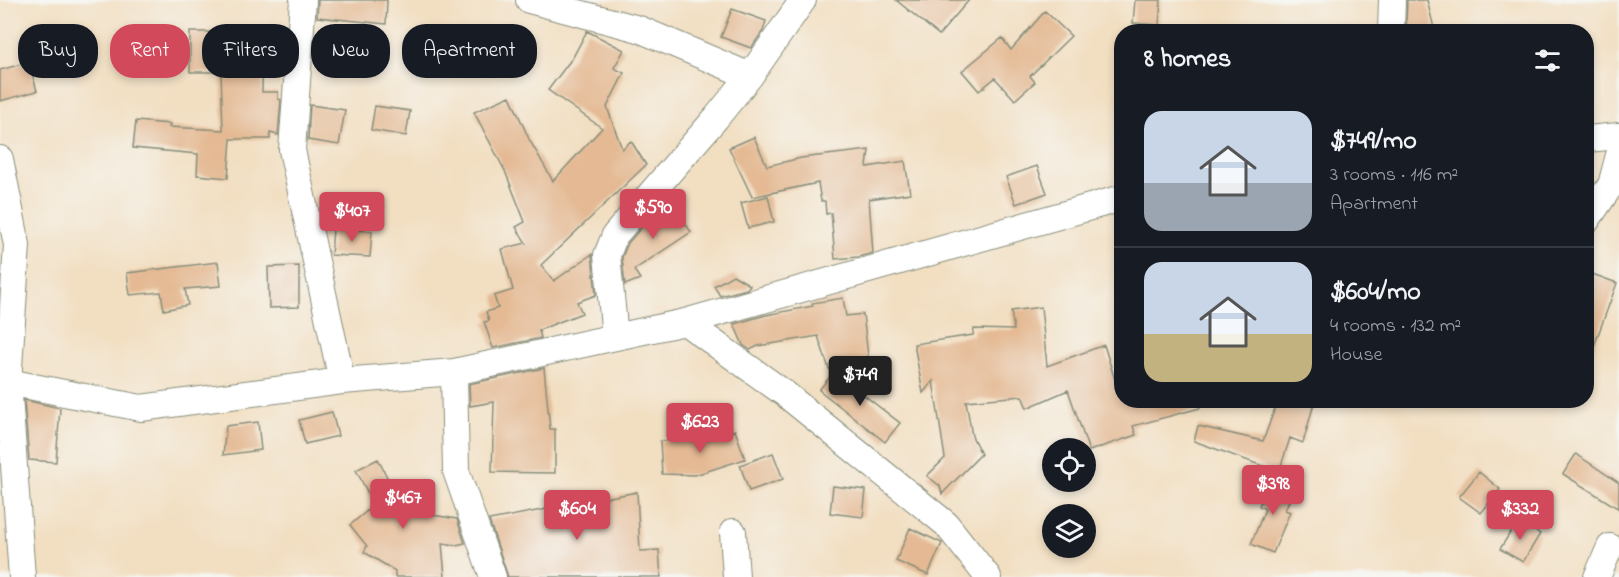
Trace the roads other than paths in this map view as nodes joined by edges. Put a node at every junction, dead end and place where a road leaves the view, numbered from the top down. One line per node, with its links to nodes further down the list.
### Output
1 (303, 0): 16 (street)
2 (529, 0): 6 (street)
3 (803, 0): 6 (street)
4 (1392, 0): 5 (street)
5 (1391, 24)
6 (750, 76): 14 (street)
7 (1619, 136): 8 (street)
8 (1594, 138)
9 (1619, 155): 12 (street)
10 (0, 159): 17 (street)
11 (1114, 200): 13 (street)
12 (1594, 210)
13 (685, 322): 14 (street); 23 (street)
14 (615, 337): 15 (street)
15 (454, 372): 16 (street); 21 (street)
16 (342, 381): 17 (street)
17 (8, 382): 20 (street)
18 (732, 532): 22 (street)
19 (1610, 547): 24 (street)
20 (22, 577)
21 (493, 577)
22 (736, 577)
23 (988, 577)
24 (1597, 577)

